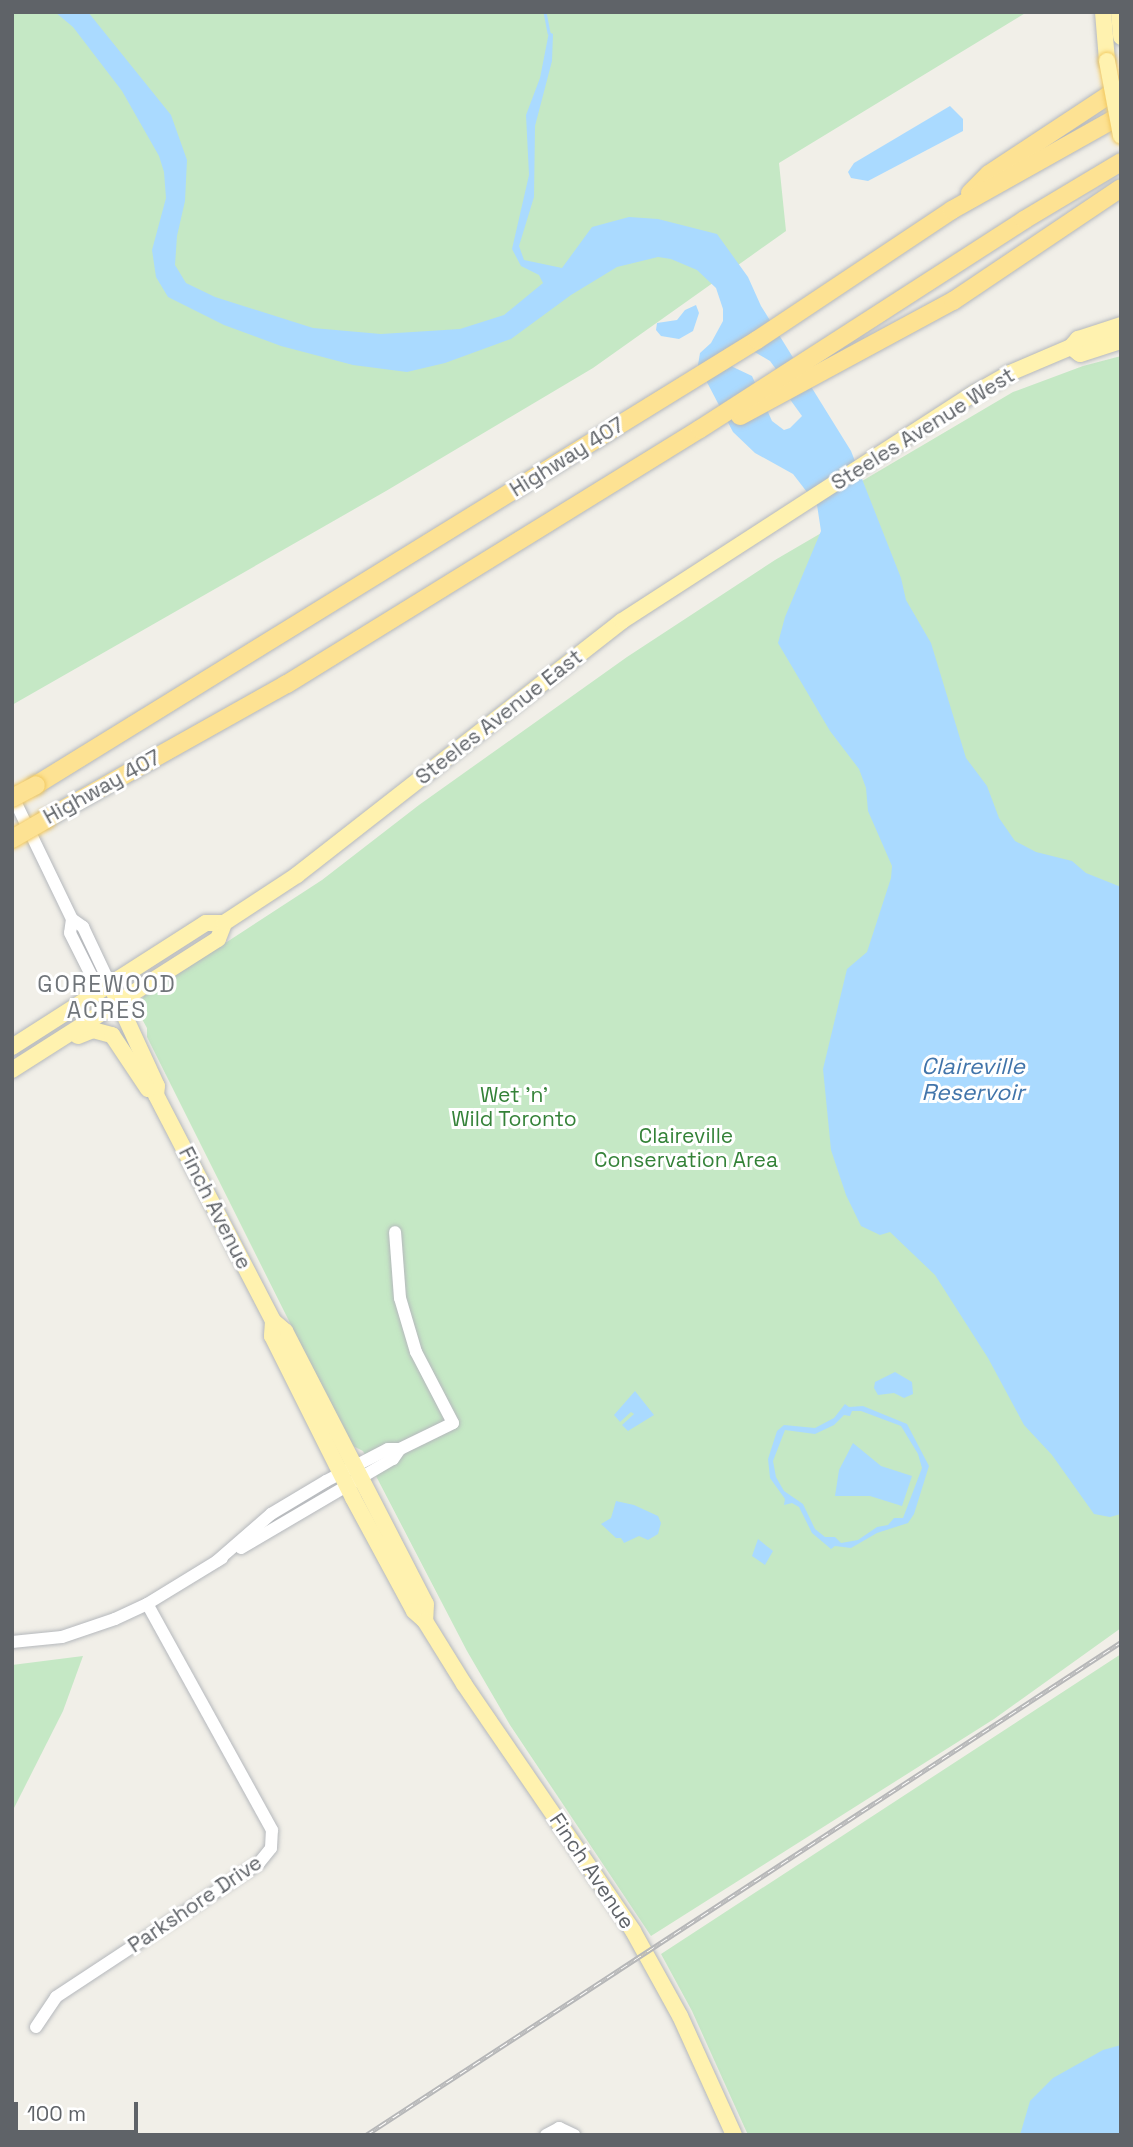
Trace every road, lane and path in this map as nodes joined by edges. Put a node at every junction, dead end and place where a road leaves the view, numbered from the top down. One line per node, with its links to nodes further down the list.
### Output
1 (1103, 12): 6 (main road, bridge)
2 (1119, 12): 3 (main road)
3 (1121, 37)
4 (1121, 87): 9 (highway)
5 (1121, 115): 9 (highway, Highway 407)
6 (1121, 136)
7 (1121, 162): 13 (highway)
8 (1121, 188): 13 (highway)
9 (952, 210): 15 (highway, Highway 407, bridge)
10 (1121, 325): 12 (main road, Steeles Avenue West)
11 (1121, 341): 12 (main road, Steeles Avenue West)
12 (1071, 347): 14 (main road, Steeles Avenue West)
13 (816, 363): 16 (highway, Highway 407, bridge)
14 (779, 519): 17 (main road, Steeles Avenue East)
15 (12, 796): 18 (street)
16 (12, 839)
17 (225, 923): 18 (main road, Steeles Avenue East); 19 (main road, Steeles Avenue East)
18 (104, 988): 19 (main road, Finch Avenue); 20 (main road, Steeles Avenue East)
19 (113, 1007): 21 (main road, Steeles Avenue East); 23 (main road, Finch Avenue)
20 (12, 1047)
21 (47, 1048): 22 (main road, Steeles Avenue East); 23 (main road)
22 (12, 1070)
23 (152, 1092): 25 (main road, Finch Avenue)
24 (395, 1232): 25 (street)
25 (350, 1476): 26 (street); 31 (main road, Finch Avenue)
26 (147, 1604): 27 (street); 28 (street, Parkshore Drive)
27 (12, 1642)
28 (36, 2028)
29 (546, 2135): 30 (street)
30 (574, 2135)
31 (734, 2135)

